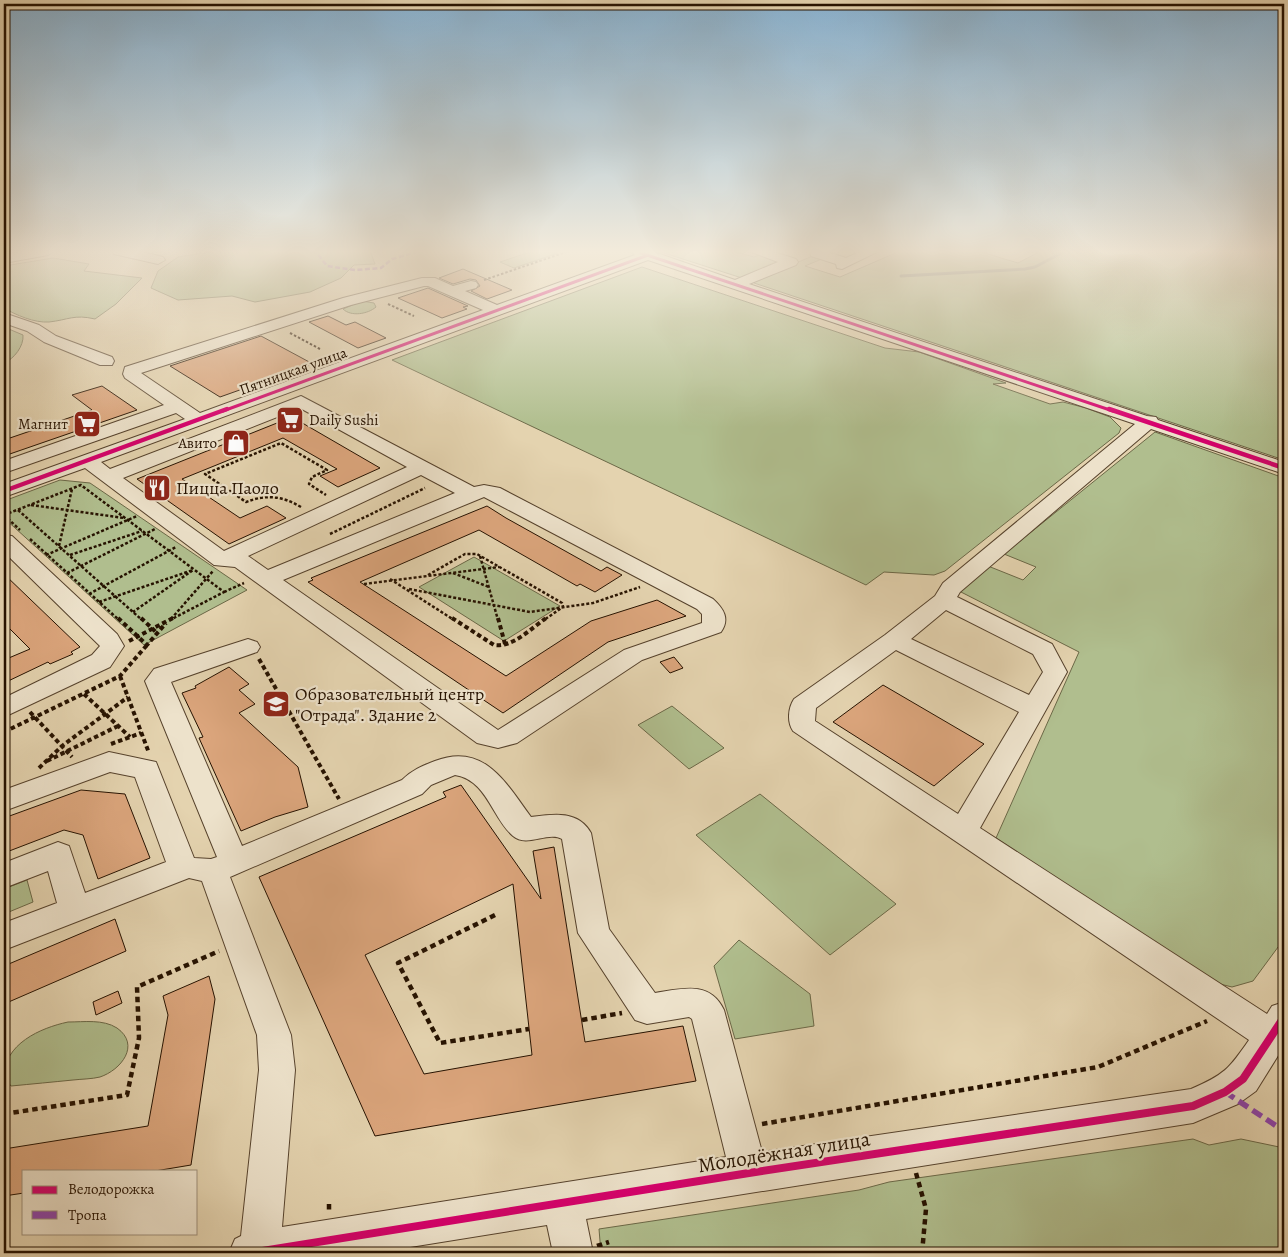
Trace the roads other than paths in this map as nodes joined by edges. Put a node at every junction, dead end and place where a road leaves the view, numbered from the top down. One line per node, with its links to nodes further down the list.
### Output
1 (323, 310): 6 (street)
2 (496, 310): 7 (street, Пятницкая улица)
3 (814, 310): 8 (street)
4 (4, 318): 5 (street)
5 (106, 361)
6 (178, 406): 7 (street); 10 (street)
7 (197, 419): 9 (street, Пятницкая улица)
8 (1150, 421): 11 (street); 19 (street)
9 (86, 460): 12 (street); 14 (street, Пятницкая улица)
10 (4, 467)
11 (1284, 468)
12 (107, 477): 13 (street); 17 (street)
13 (423, 478): 15 (street); 17 (street)
14 (4, 491)
15 (471, 494): 18 (street); 18 (street)
16 (4, 541): 22 (street)
17 (222, 560): 18 (street)
18 (266, 579)
19 (944, 600): 20 (street); 23 (street)
20 (894, 640): 23 (street); 25 (street)
21 (248, 647): 26 (street)
22 (19, 708)
23 (1034, 708): 25 (street)
24 (4, 801): 26 (street)
25 (963, 831): 30 (street)
26 (210, 867): 28 (street); 31 (street); 33 (street)
27 (4, 876): 28 (street)
28 (74, 908): 29 (street)
29 (4, 937)
30 (1278, 1027): 31 (street, Молодёжная улица)
31 (749, 1173): 32 (street, Молодёжная улица)
32 (563, 1203): 33 (street, Молодёжная улица); 34 (street)
33 (255, 1252)
34 (573, 1253)

